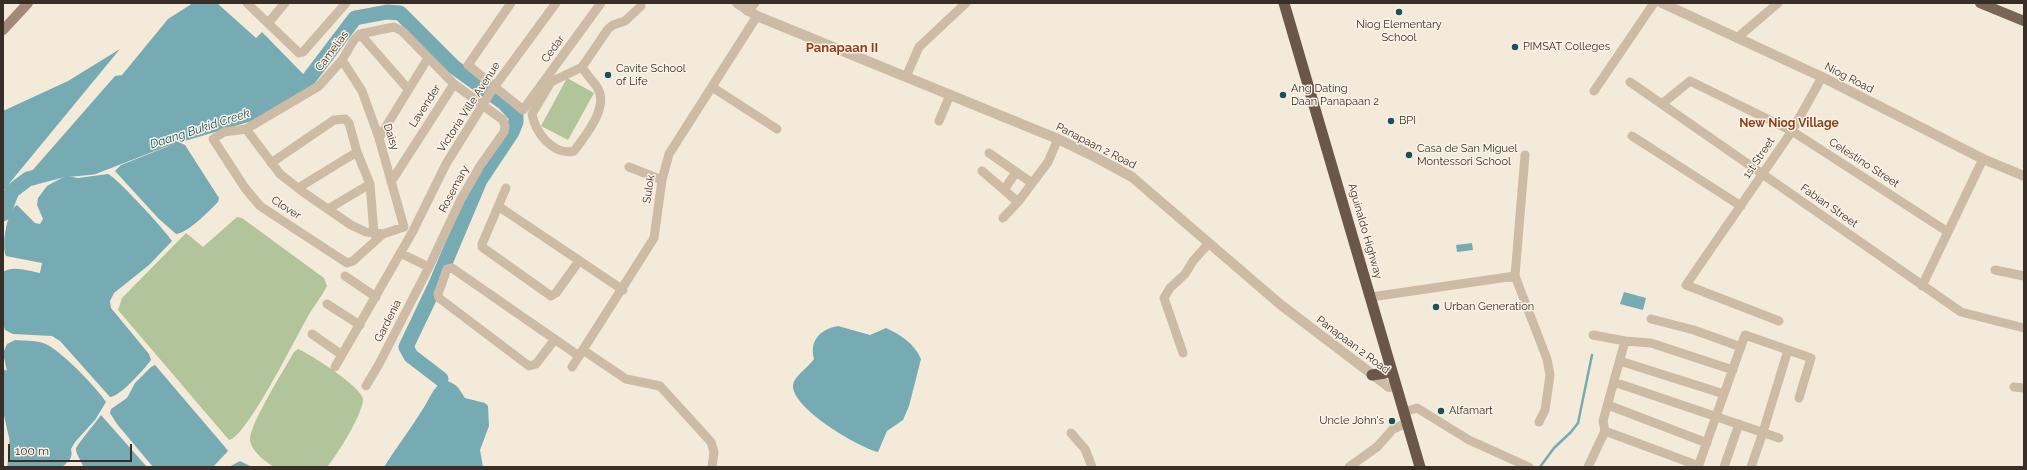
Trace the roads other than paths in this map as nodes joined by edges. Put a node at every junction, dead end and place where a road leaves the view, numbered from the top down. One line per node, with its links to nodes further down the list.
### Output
1 (28, 3): 21 (main road)
2 (247, 3): 20 (street)
3 (286, 3): 20 (street)
4 (346, 3): 20 (street)
5 (511, 3): 33 (street)
6 (556, 3): 33 (street, Victoria Ville Avenue)
7 (601, 3): 33 (street, Cedar)
8 (737, 3): 17 (street, Panapaan 2 Road)
9 (755, 3): 17 (street)
10 (966, 3): 27 (street)
11 (1284, 3): 82 (highway, Aguinaldo Highway)
12 (1654, 3): 34 (street)
13 (1662, 3): 23 (street, Niog Road)
14 (1778, 3): 23 (street)
15 (1980, 3): 19 (main road)
16 (640, 4): 26 (street)
17 (747, 11): 18 (street, Panapaan 2 Road)
18 (757, 16): 27 (street, Panapaan 2 Road); 31 (street, Sulok)
19 (2024, 21)
20 (269, 22)
21 (3, 30)
22 (360, 34): 24 (street, Camelias); 25 (street, Camelias); 32 (street)
23 (1737, 38): 28 (street, Niog Road)
24 (428, 58): 30 (street); 32 (street)
25 (342, 60): 39 (street, Camelias); 43 (street, Daisy)
26 (582, 67): 26 (street)
27 (906, 77): 35 (street, Panapaan 2 Road)
28 (1822, 78): 41 (street, 1st Street); 48 (street, Niog Road)
29 (1630, 82): 36 (street, Fabian Street)
30 (454, 84): 37 (street); 56 (street, Lavender)
31 (712, 87): 40 (street); 55 (street, Sulok)
32 (408, 89): 43 (street)
33 (493, 89): 37 (street, Victoria Ville Avenue)
34 (1594, 91)
35 (950, 95): 38 (street); 44 (street, Panapaan 2 Road)
36 (1663, 103): 41 (street, Celestino Street); 53 (street, Fabian Street)
37 (483, 104): 68 (street, Victoria Ville Avenue); 74 (street, Rosemary)
38 (939, 121)
39 (246, 129): 49 (street); 70 (street, Clover)
40 (778, 129)
41 (1792, 131): 53 (street, 1st Street); 69 (street, Celestino Street)
42 (1632, 136): 64 (street)
43 (379, 138): 56 (street, Daisy)
44 (1058, 139): 57 (street); 71 (street, Panapaan 2 Road)
45 (357, 152): 49 (street); 58 (street); 59 (street)
46 (989, 153): 52 (street)
47 (1525, 155): 77 (street)
48 (1983, 159): 54 (street, Niog Road); 69 (street)
49 (272, 163): 59 (street)
50 (629, 167): 55 (street)
51 (982, 172): 61 (street)
52 (1016, 172): 57 (street); 61 (street)
53 (1763, 174): 64 (street, 1st Street); 79 (street, Fabian Street)
54 (2024, 176)
55 (662, 180): 80 (street, Sulok)
56 (391, 182): 67 (street, Daisy)
57 (1032, 183): 62 (street)
58 (370, 184): 65 (street); 70 (street)
59 (298, 188): 65 (street)
60 (506, 188): 63 (street)
61 (1004, 190): 62 (street)
62 (1018, 202): 66 (street)
63 (498, 206): 73 (street); 73 (street)
64 (1741, 206): 85 (street, 1st Street)
65 (328, 209): 70 (street)
66 (1003, 218)
67 (404, 227): 68 (street); 70 (street)
68 (413, 231): 72 (street, Victoria Ville Avenue)
69 (1948, 232): 79 (street)
70 (379, 234)
71 (1209, 243): 94 (street); 102 (street, Panapaan 2 Road)
72 (400, 253): 74 (street); 81 (street, Victoria Ville Avenue)
73 (579, 261): 80 (street)
74 (429, 267): 104 (street, Gardenia)
75 (1995, 270): 78 (street)
76 (345, 276): 81 (street)
77 (1515, 276): 82 (street); 113 (street)
78 (2024, 276)
79 (1922, 286): 87 (street, Fabian Street)
80 (623, 290): 95 (street, Sulok)
81 (376, 297): 86 (street, Victoria Ville Avenue)
82 (1371, 297): 98 (highway, Aguinaldo Highway)
83 (327, 304): 86 (street)
84 (1651, 319): 92 (street)
85 (1779, 321)
86 (360, 326): 96 (street, Victoria Ville Avenue)
87 (2024, 328)
88 (312, 334): 96 (street)
89 (1593, 335): 91 (street)
90 (555, 339): 90 (street); 95 (street)
91 (1625, 341): 97 (street); 101 (street)
92 (1740, 348): 93 (street); 101 (street)
93 (1788, 350): 109 (street); 117 (street)
94 (1183, 352)
95 (581, 353): 100 (street, Sulok); 121 (street)
96 (342, 355): 99 (street, Victoria Ville Avenue)
97 (1620, 361): 103 (street); 108 (street)
98 (1389, 362): 102 (highway); 105 (highway, Aguinaldo Highway)
99 (335, 367)
100 (572, 367)
101 (1733, 370): 108 (street)
102 (1372, 375): 105 (street, Panapaan 2 Road)
103 (1614, 382): 110 (street); 112 (street)
104 (366, 386)
105 (1396, 386): 111 (highway, Aguinaldo Highway)
106 (2014, 387): 107 (street)
107 (2024, 388)
108 (1724, 394): 112 (street)
109 (1799, 398)
110 (1608, 405): 116 (street); 120 (street)
111 (1404, 412): 114 (highway, Aguinaldo Highway); 125 (street)
112 (1716, 417): 115 (street); 120 (street)
113 (1539, 422)
114 (1407, 423): 123 (street); 124 (highway, Aguinaldo Highway)
115 (1739, 424): 117 (street); 128 (street)
116 (1605, 431): 126 (street); 127 (street)
117 (1763, 432): 119 (street); 129 (street)
118 (1071, 433): 122 (street)
119 (1779, 438)
120 (1707, 443): 127 (street)
121 (712, 467)
122 (1092, 467)
123 (1349, 467)
124 (1420, 467)
125 (1529, 467)
126 (1588, 467)
127 (1698, 467)
128 (1724, 467)
129 (1750, 467)

